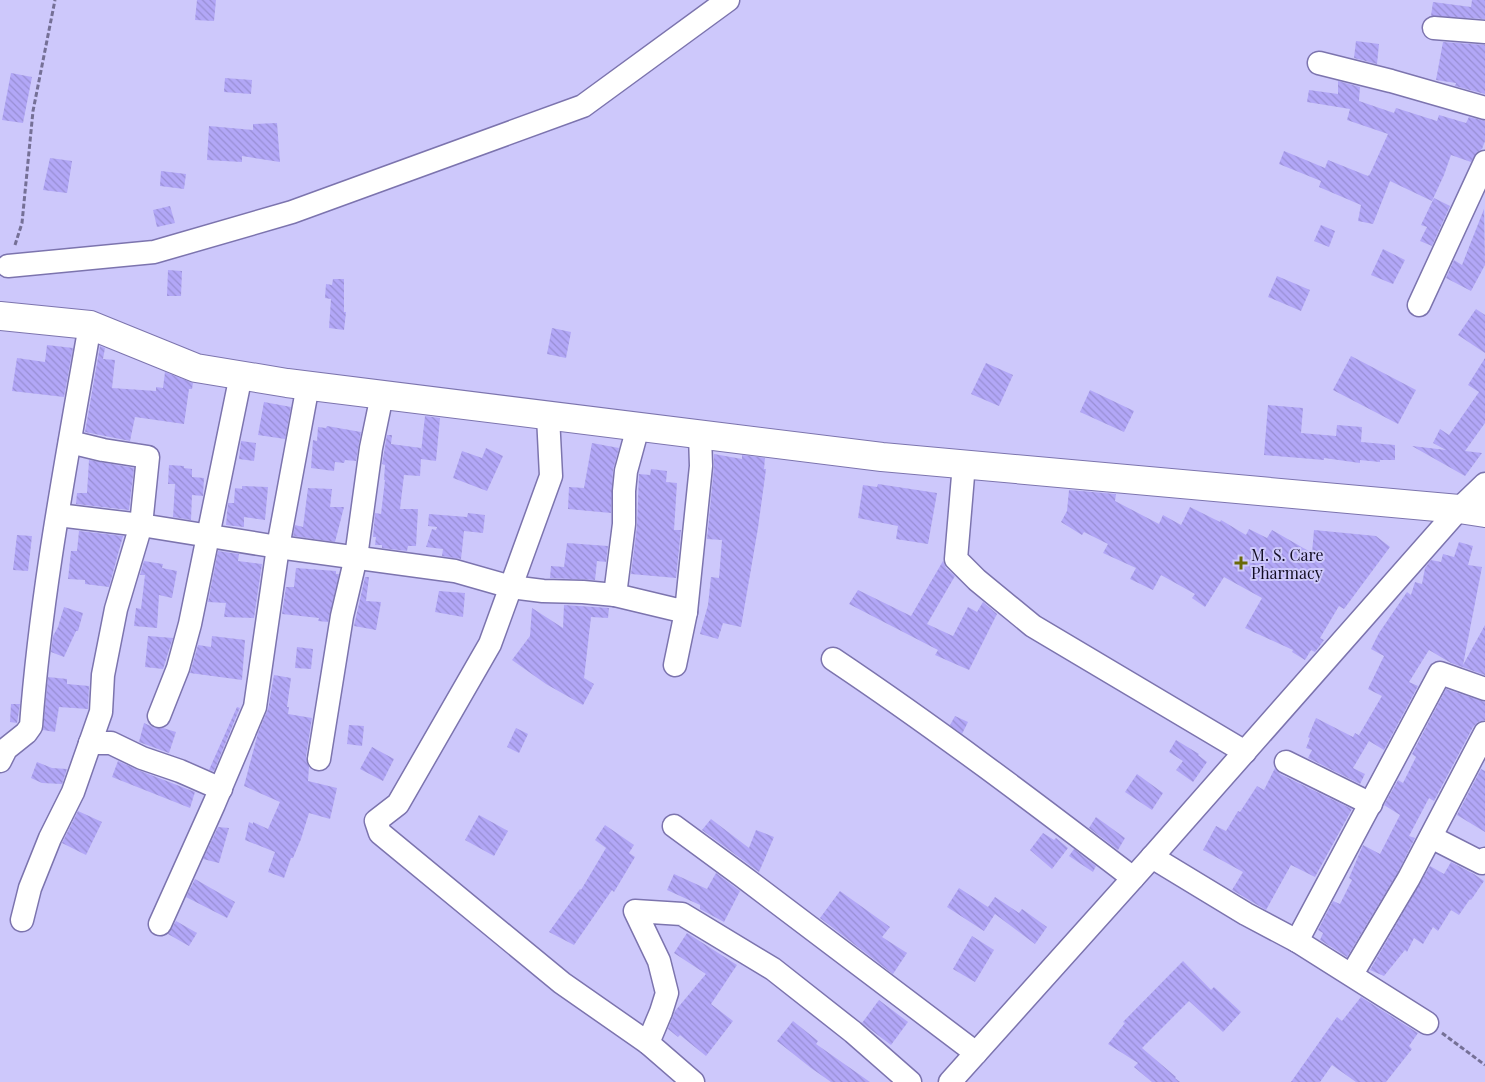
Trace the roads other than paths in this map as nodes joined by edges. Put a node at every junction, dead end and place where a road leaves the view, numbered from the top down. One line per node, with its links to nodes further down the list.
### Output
1 (728, 0): 7 (street)
2 (1434, 28): 3 (street)
3 (1485, 32)
4 (1319, 63): 5 (street)
5 (1485, 108)
6 (1485, 162): 8 (street)
7 (8, 266)
8 (1419, 305)
9 (0, 316): 10 (main road)
10 (90, 325): 11 (main road); 17 (street)
11 (241, 375): 12 (main road); 24 (street)
12 (308, 385): 13 (main road); 25 (street)
13 (382, 394): 14 (main road); 26 (street)
14 (548, 416): 15 (main road); 27 (street)
15 (638, 427): 16 (main road); 28 (street)
16 (700, 434): 18 (main road); 29 (street)
17 (70, 442): 22 (street); 23 (street)
18 (964, 464): 20 (main road); 36 (street)
19 (1485, 484): 20 (street)
20 (1459, 509): 21 (main road); 36 (street)
21 (1485, 513)
22 (58, 515): 23 (street); 38 (street)
23 (141, 525): 24 (street); 35 (street)
24 (208, 536): 25 (street); 33 (street)
25 (278, 547): 26 (street); 40 (street)
26 (356, 557): 27 (street); 37 (street)
27 (511, 587): 28 (street); 52 (street)
28 (615, 595): 29 (street)
29 (686, 612): 31 (street)
30 (833, 659): 46 (street)
31 (675, 665)
32 (1485, 689): 41 (street)
33 (159, 716)
34 (1485, 733): 43 (street)
35 (90, 743): 40 (street); 47 (street)
36 (1245, 752): 44 (street)
37 (319, 759)
38 (0, 761)
39 (1286, 762): 41 (street)
40 (221, 790): 48 (street)
41 (1370, 804): 49 (street)
42 (674, 826): 53 (street)
43 (1430, 837): 45 (street); 50 (street)
44 (1152, 857): 46 (street); 49 (street)
45 (1485, 860)
46 (1133, 878): 53 (street)
47 (22, 920)
48 (160, 924)
49 (1297, 941): 50 (street)
50 (1352, 974): 51 (street)
51 (1427, 1022)
52 (648, 1043): 54 (street); 55 (street)
53 (976, 1053): 56 (street)
54 (693, 1082)
55 (910, 1082)
56 (950, 1082)

